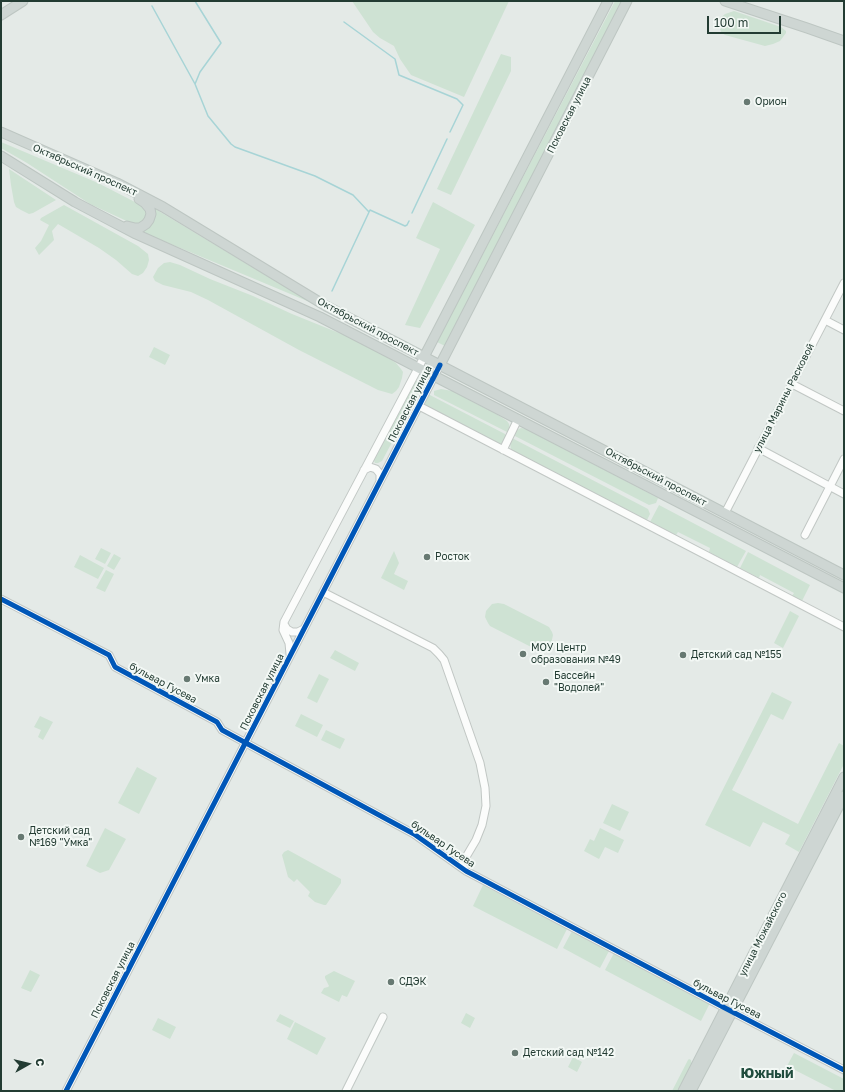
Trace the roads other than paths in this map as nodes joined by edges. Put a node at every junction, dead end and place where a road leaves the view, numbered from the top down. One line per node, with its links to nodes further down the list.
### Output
1 (23, 1): 5 (main road)
2 (608, 1): 14 (main road, Псковская улица)
3 (627, 1): 15 (main road, Псковская улица)
4 (725, 1): 6 (main road)
5 (1, 15)
6 (844, 41)
7 (1, 132): 9 (main road, Октябрьский проспект)
8 (1, 156): 10 (main road, Октябрьский проспект)
9 (114, 182): 10 (main road); 14 (main road, Октябрьский проспект)
10 (111, 222): 16 (main road, Октябрьский проспект)
11 (844, 283): 12 (street, улица Марины Расковой)
12 (825, 320): 13 (street); 18 (street, улица Марины Расковой)
13 (844, 330)
14 (424, 357): 15 (main road, Октябрьский проспект); 16 (street, Псковская улица)
15 (440, 365): 17 (street, Псковская улица); 31 (main road, Октябрьский проспект)
16 (418, 367): 17 (main road, Октябрьский проспект); 24 (street, Псковская улица)
17 (435, 376): 19 (street, Псковская улица); 21 (main road, Октябрьский проспект)
18 (792, 384): 20 (street); 22 (street, улица Марины Расковой)
19 (419, 406): 23 (street); 26 (street, Псковская улица)
20 (844, 411)
21 (518, 419): 23 (street); 34 (main road, Октябрьский проспект)
22 (758, 448): 29 (street); 31 (street, улица Марины Расковой)
23 (503, 450): 38 (street)
24 (370, 457): 26 (street); 27 (street, Псковская улица)
25 (844, 459): 29 (street)
26 (389, 464): 28 (street, Псковская улица)
27 (364, 470): 28 (street); 37 (street, Псковская улица)
28 (380, 481): 35 (street, Псковская улица)
29 (830, 486): 30 (street); 32 (street)
30 (844, 494)
31 (725, 513): 33 (main road, Октябрьский проспект)
32 (805, 535)
33 (844, 575)
34 (844, 588)
35 (323, 592): 39 (street, Псковская улица); 44 (street)
36 (1, 599): 41 (street, бульвар Гусева)
37 (284, 622): 39 (street); 40 (street, Псковская улица)
38 (844, 627)
39 (304, 629): 40 (street, Псковская улица)
40 (289, 657): 41 (street, Псковская улица)
41 (245, 743): 44 (street, бульвар Гусева); 48 (street, Псковская улица)
42 (844, 777): 45 (main road, улица Можайского)
43 (844, 796): 45 (main road, улица Можайского)
44 (466, 872): 45 (street, бульвар Гусева)
45 (729, 1010): 47 (street, бульвар Гусева); 50 (main road, улица Можайского); 51 (main road, улица Можайского)
46 (384, 1017): 49 (street)
47 (844, 1070)
48 (66, 1091)
49 (346, 1091)
50 (682, 1091)
51 (691, 1091)

